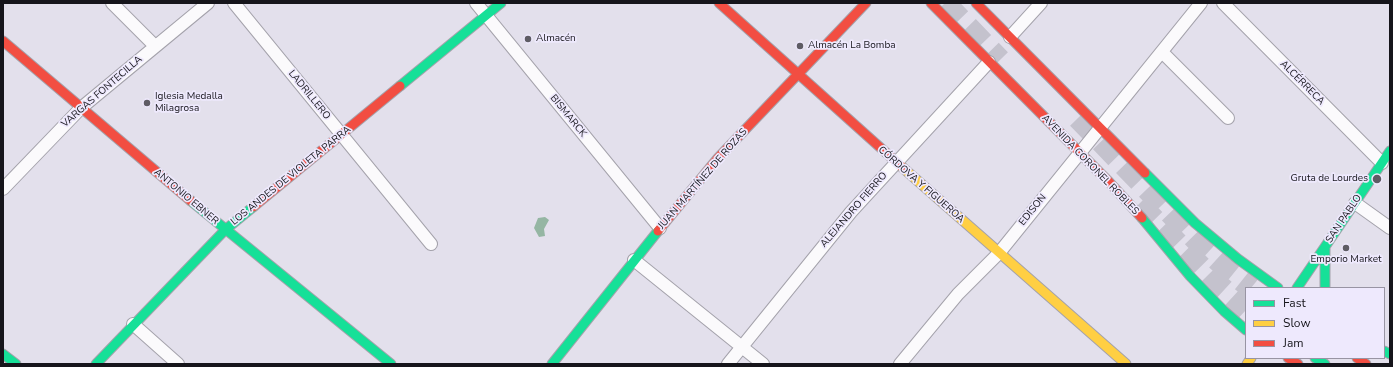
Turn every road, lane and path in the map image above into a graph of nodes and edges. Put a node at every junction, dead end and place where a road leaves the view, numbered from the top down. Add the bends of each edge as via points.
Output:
1 (112, 3) edge
2 (208, 3) edge
3 (234, 3) edge
4 (476, 3) edge
5 (501, 3) edge
6 (719, 3) edge
7 (866, 3) edge
8 (931, 3) edge
9 (976, 3) edge
10 (1041, 3) edge
11 (1201, 3) edge
12 (1223, 3) edge
13 (486, 15) junction
14 (1010, 37) junction
15 (3, 41) edge
16 (155, 46) junction
17 (1162, 52) junction
18 (989, 62) junction
19 (798, 75) junction
20 (81, 108) junction
21 (1228, 118) dead end
22 (1100, 128) junction
23 (341, 134) junction
24 (1390, 150) edge
25 (1080, 153) junction
26 (896, 162) junction
27 (1382, 163) junction
28 (3, 189) edge
29 (1355, 203) junction
30 (660, 228) junction
31 (1390, 228) edge
32 (225, 230) junction
33 (431, 244) dead end
34 (1325, 248) junction
35 (999, 252) junction
36 (634, 260) junction
37 (1277, 287) edge
38 (1298, 287) edge
39 (1325, 287) edge
40 (133, 324) junction
41 (1245, 329) edge
42 (742, 347) junction
43 (3, 354) edge
44 (16, 364) edge
45 (96, 364) edge
46 (178, 364) edge
47 (391, 364) edge
48 (552, 364) edge
49 (728, 364) edge
50 (763, 364) edge
51 (900, 364) edge
52 (1126, 364) edge

1 - 16 street
2 - 16 street, VARGAS FONTECILLA
3 - 23 street, LADRILLERO
4 - 13 street, BISMARCK
5 - 13 main road, LOS ANDES DE VIOLETA PARRA
6 - 19 main road, CÓRDOVA Y FIGUEROA
7 - 19 main road, JUAN MARTÍNEZ DE ROZAS
8 - 18 main road, AVENIDA CORONEL ROBLES
9 - 14 main road
10 - 14 street
11 - 17 street, EDISON
12 - 27 street, ALCÉRRECA
13 - 23 main road, LOS ANDES DE VIOLETA PARRA
13 - 30 street, BISMARCK
14 - 22 main road
15 - 20 main road, ANTONIO EBNER
16 - 20 street, VARGAS FONTECILLA
17 - 21 street
17 - 22 street, EDISON
18 - 25 main road, AVENIDA CORONEL ROBLES
18 - 26 street, ALEJANDRO FIERRO
19 - 26 main road, CÓRDOVA Y FIGUEROA
19 - 30 main road, JUAN MARTÍNEZ DE ROZAS via 718,158
20 - 28 street, VARGAS FONTECILLA
20 - 32 main road, ANTONIO EBNER
22 - 25 street, EDISON
22 - 37 main road via 1195,223
23 - 32 main road, LOS ANDES DE VIOLETA PARRA
23 - 33 street, LADRILLERO
24 - 27 main road, SAN PABLO
25 - 35 street, EDISON
25 - 41 main road, AVENIDA CORONEL ROBLES via 1127,201 1198,285
26 - 35 main road, CÓRDOVA Y FIGUEROA
26 - 42 street, ALEJANDRO FIERRO via 826,242
27 - 29 main road, SAN PABLO
29 - 31 street
29 - 34 main road, SAN PABLO
30 - 36 main road, JUAN MARTÍNEZ DE ROZAS
32 - 40 main road, LOS ANDES DE VIOLETA PARRA
32 - 47 main road, ANTONIO EBNER
34 - 38 main road, SAN PABLO
34 - 39 main road
35 - 51 street, EDISON via 958,294
35 - 52 main road, CÓRDOVA Y FIGUEROA
36 - 42 street
36 - 48 main road, JUAN MARTÍNEZ DE ROZAS
40 - 45 main road, LOS ANDES DE VIOLETA PARRA
40 - 46 street
42 - 49 street, ALEJANDRO FIERRO
42 - 50 street
43 - 44 main road

